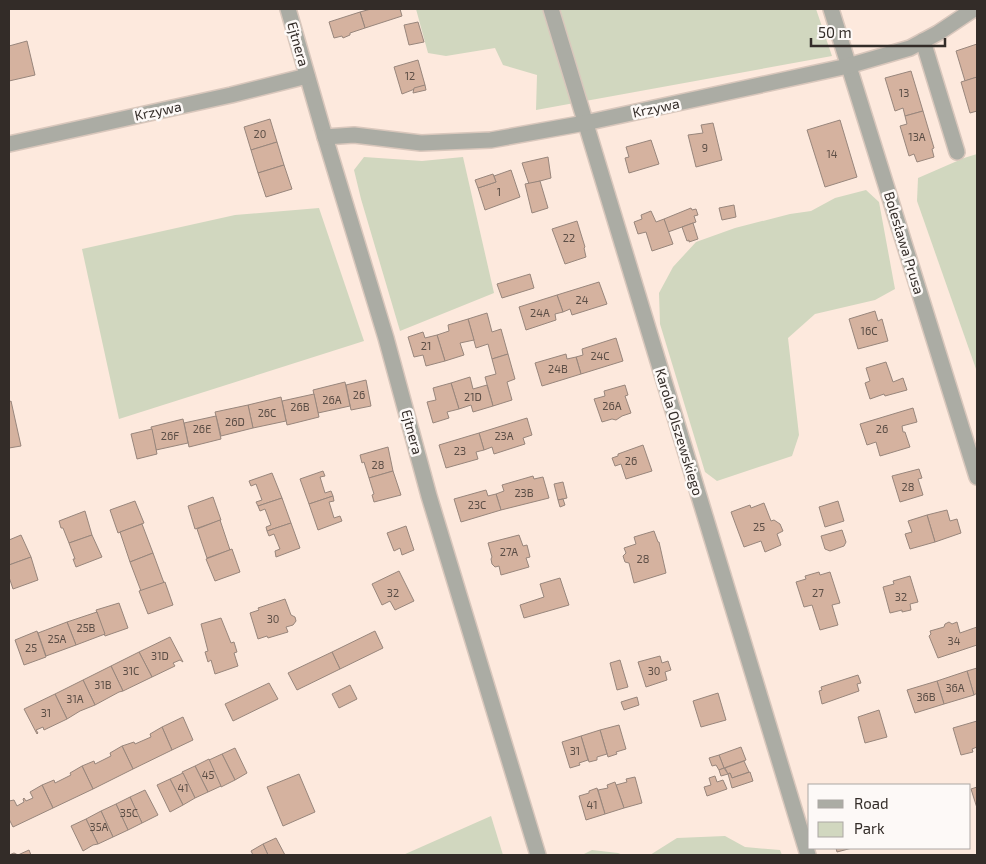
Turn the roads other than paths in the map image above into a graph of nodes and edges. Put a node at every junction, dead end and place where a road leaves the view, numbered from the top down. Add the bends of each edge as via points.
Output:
1 (288, 9) edge
2 (551, 9) edge
3 (831, 9) edge
4 (974, 9) edge
5 (923, 41) junction
6 (848, 66) junction
7 (307, 76) junction
8 (585, 123) junction
9 (325, 137) junction
10 (9, 144) edge
11 (957, 152) dead end
12 (977, 477) edge
13 (538, 855) edge
14 (808, 855) edge

1 - 7 street, Ejtnera
2 - 8 street, Karola Olszewskiego
3 - 6 street, Bolesława Prusa
4 - 5 street, Krzywa
5 - 6 street, Krzywa via 910,48
5 - 11 street
6 - 8 street, Krzywa
6 - 12 street, Bolesława Prusa
7 - 9 street, Ejtnera
7 - 10 street, Krzywa
8 - 9 street, Krzywa via 491,140 421,143 354,135
8 - 14 street, Karola Olszewskiego
9 - 13 street, Ejtnera

